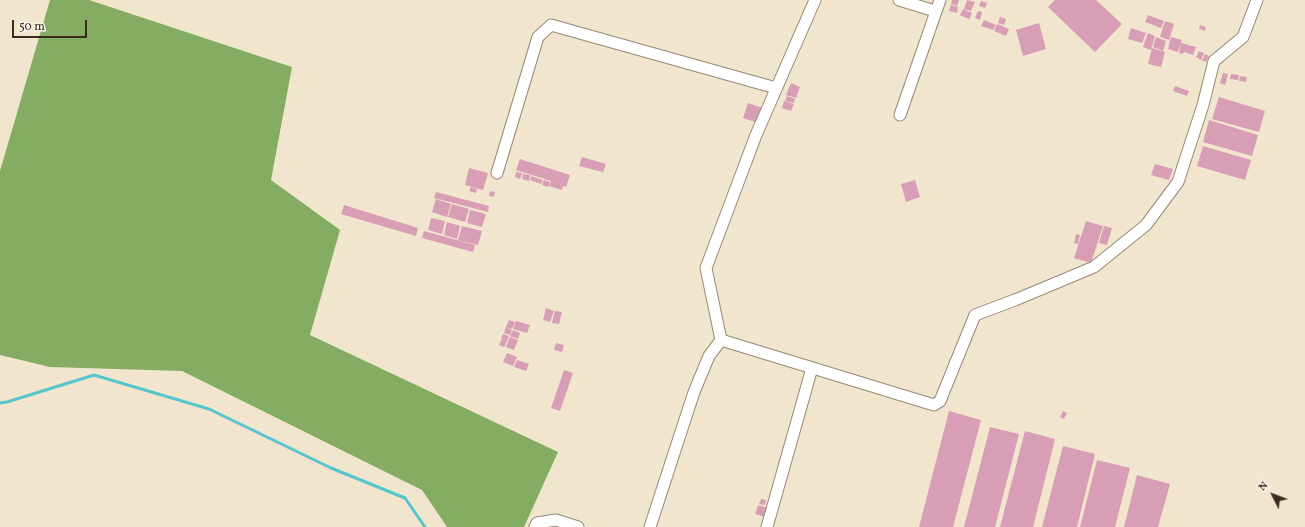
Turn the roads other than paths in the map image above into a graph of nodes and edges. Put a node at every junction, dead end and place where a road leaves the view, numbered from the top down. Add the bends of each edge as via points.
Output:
1 (815, 0) edge
2 (899, 0) edge
3 (940, 0) edge
4 (1257, 0) edge
5 (935, 12) junction
6 (776, 88) junction
7 (900, 116) dead end
8 (497, 173) dead end
9 (721, 340) junction
10 (812, 368) junction
11 (534, 527) edge
12 (578, 527) edge
13 (650, 527) edge
14 (767, 527) edge

1 - 6 street
2 - 5 street
3 - 5 street
4 - 10 street via 1243,38 1214,61 1203,105 1178,182 1146,225 1094,267 975,315 940,401 934,405
5 - 7 street
6 - 8 street via 551,25 538,37
6 - 9 street via 706,268
9 - 10 street
9 - 13 street via 709,356 694,392
10 - 14 street
11 - 12 street via 537,523 556,520

